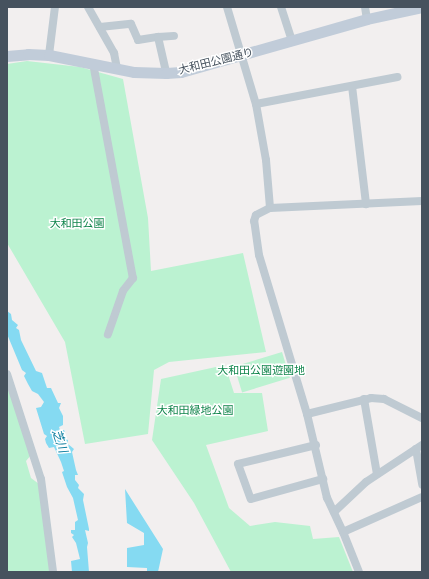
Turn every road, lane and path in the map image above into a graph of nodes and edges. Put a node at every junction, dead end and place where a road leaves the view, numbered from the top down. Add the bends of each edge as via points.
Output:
1 (55, 7) edge
2 (88, 7) edge
3 (227, 7) edge
4 (281, 7) edge
5 (365, 7) edge
6 (422, 7) edge
7 (396, 9) edge
8 (367, 19) junction
9 (100, 27) junction
10 (174, 36) dead end
11 (158, 37) junction
12 (292, 41) junction
13 (49, 55) junction
14 (7, 56) edge
15 (242, 56) junction
16 (93, 63) junction
17 (117, 69) junction
18 (166, 73) junction
19 (397, 77) dead end
20 (352, 86) junction
21 (256, 104) junction
22 (422, 201) edge
23 (366, 204) junction
24 (270, 208) junction
25 (108, 334) dead end
26 (7, 374) edge
27 (364, 399) junction
28 (307, 414) junction
29 (422, 418) edge
30 (316, 445) junction
31 (419, 447) edge
32 (377, 474) junction
33 (323, 479) junction
34 (422, 484) edge
35 (422, 497) edge
36 (334, 512) junction
37 (343, 532) junction
38 (53, 572) edge
39 (359, 572) edge

1 - 13 street
2 - 9 street
3 - 15 street
4 - 12 street
5 - 8 street
6 - 7 street, 大和田公園通り
7 - 8 street, 大和田公園通り
8 - 12 street, 大和田公園通り
9 - 11 street via 131,24 138,40
9 - 17 street via 114,53
10 - 11 street
11 - 18 street
12 - 15 street, 大和田公園通り
13 - 14 street, 大和田公園通り
13 - 16 street, 大和田公園通り
15 - 18 street, 大和田公園通り via 196,69
15 - 21 street
16 - 17 street, 大和田公園通り
16 - 25 street via 133,278 122,291
17 - 18 street, 大和田公園通り
19 - 20 street
20 - 21 street
20 - 23 street
21 - 24 street via 266,160
22 - 23 street
23 - 24 street
24 - 28 street via 256,215 254,221 259,255
26 - 38 street via 41,479
27 - 28 street
27 - 29 street via 384,399
27 - 32 street
28 - 30 street
30 - 33 street
30 - 33 street via 238,464 250,499
31 - 32 street
31 - 34 street
32 - 36 street
33 - 36 street via 327,498
35 - 37 street
36 - 37 street
37 - 39 street

